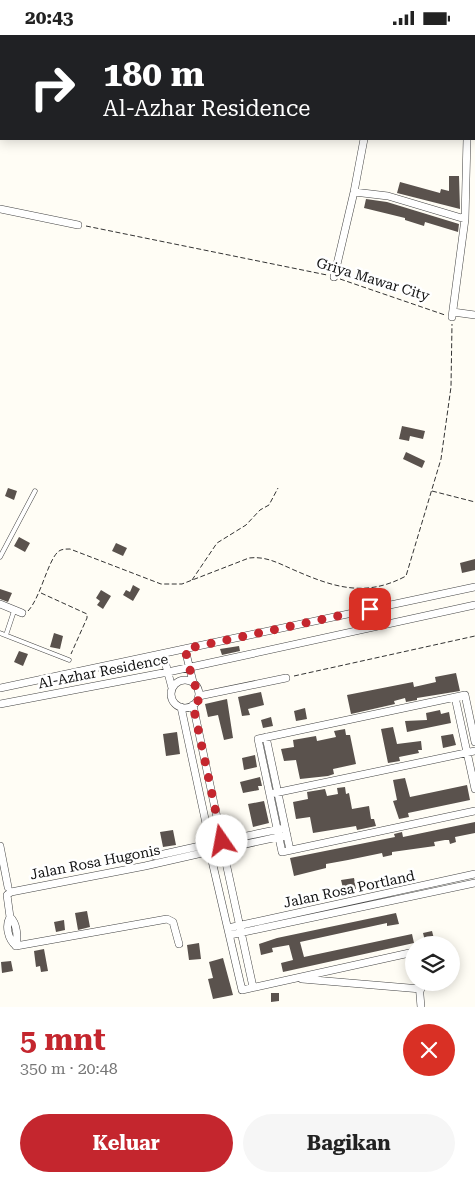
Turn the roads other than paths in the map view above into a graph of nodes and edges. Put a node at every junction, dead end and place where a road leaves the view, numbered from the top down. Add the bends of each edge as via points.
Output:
1 (364, 140) edge
2 (467, 140) edge
3 (354, 192) junction
4 (0, 209) edge
5 (465, 219) junction
6 (78, 225) road end
7 (334, 277) road end
8 (475, 315) edge
9 (34, 491) dead end
10 (0, 557) edge
11 (475, 587) edge
12 (0, 604) edge
13 (475, 605) edge
14 (14, 611) junction
15 (22, 613) road end
16 (0, 633) edge
17 (6, 635) junction
18 (185, 649) junction
19 (163, 654) junction
20 (68, 660) road end
21 (190, 666) junction
22 (168, 671) junction
23 (286, 678) road end
24 (193, 682) junction
25 (0, 687) edge
26 (172, 687) junction
27 (199, 696) junction
28 (455, 697) junction
29 (0, 704) edge
30 (193, 705) junction
31 (181, 707) junction
32 (198, 728) junction
33 (186, 731) junction
34 (475, 741) edge
35 (475, 751) edge
36 (467, 752) junction
37 (475, 789) edge
38 (274, 793) junction
39 (475, 811) edge
40 (282, 832) junction
41 (222, 845) junction
42 (0, 846) edge
43 (210, 847) junction
44 (155, 856) dead end
45 (475, 873) edge
46 (475, 883) edge
47 (8, 887) dead end
48 (240, 929) junction
49 (229, 931) junction
50 (179, 944) dead end
51 (405, 954) edge
52 (294, 979) junction
53 (405, 985) edge
54 (254, 987) junction
55 (420, 991) edge
56 (421, 1007) edge

1 - 3 street
2 - 5 street
3 - 5 street via 388,196
3 - 7 street
4 - 6 street
5 - 8 street via 453,315
9 - 10 lane
11 - 18 street, Al-Azhar Residence
12 - 14 street
13 - 21 street, Al-Azhar Residence
14 - 15 street
14 - 17 lane
16 - 17 lane
17 - 20 lane
18 - 19 street, Al-Azhar Residence
18 - 21 street
19 - 22 street
19 - 25 street, Al-Azhar Residence
21 - 22 street, Al-Azhar Residence
21 - 24 street
22 - 26 street
22 - 29 street, Al-Azhar Residence
23 - 27 street
24 - 26 street via 181,680
24 - 27 street
26 - 31 street via 172,701
27 - 30 street
28 - 34 street via 465,695
28 - 36 street
28 - 38 street via 258,739
30 - 31 street
30 - 32 street
31 - 33 street
32 - 33 street
32 - 41 street
33 - 43 street
35 - 36 street
36 - 37 street
36 - 38 street
38 - 40 street
39 - 40 street via 282,852
40 - 41 street
41 - 43 street via 220,852
41 - 43 street via 216,838
41 - 48 street
42 - 47 street
43 - 44 street, Jalan Rosa Hugonis
43 - 49 street
43 - 50 street, Jalan Rosa Hugonis via 145,866 7,895 9,936 16,946 167,919 173,922
45 - 48 street, Jalan Rosa Portland
46 - 48 street, Jalan Rosa Portland
48 - 49 street, Jalan Rosa Portland
48 - 54 street
49 - 54 street via 242,990
51 - 52 street
52 - 53 street
52 - 54 street
55 - 56 street

